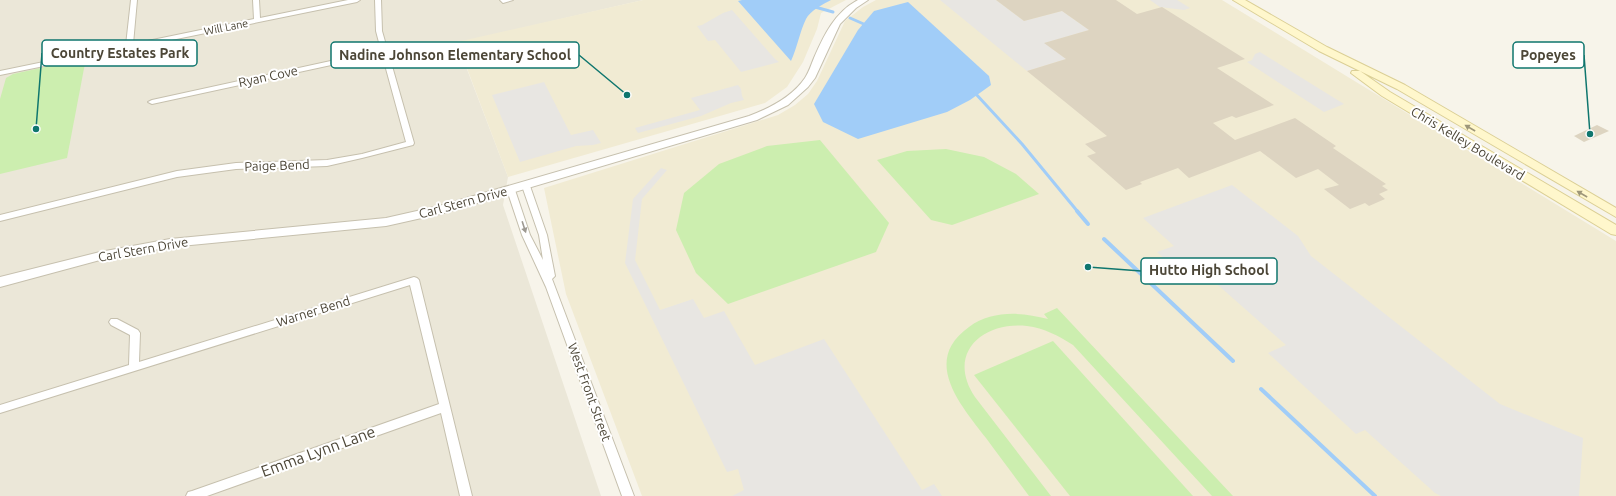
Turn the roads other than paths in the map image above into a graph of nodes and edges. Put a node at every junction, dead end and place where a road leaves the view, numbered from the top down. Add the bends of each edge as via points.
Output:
1 (134, 0) edge
2 (256, 0) edge
3 (357, 0) edge
4 (378, 0) edge
5 (864, 0) edge
6 (1238, 0) edge
7 (258, 20) junction
8 (129, 46) junction
9 (1322, 49) junction
10 (384, 51) junction
11 (0, 73) edge
12 (152, 102) dead end
13 (526, 186) junction
14 (511, 190) junction
15 (1616, 213) edge
16 (0, 218) edge
17 (1616, 231) edge
18 (0, 282) edge
19 (552, 288) junction
20 (114, 322) dead end
21 (134, 367) junction
22 (444, 407) junction
23 (0, 409) edge
24 (192, 496) edge
25 (466, 496) edge
26 (628, 496) edge

1 - 8 street
2 - 7 street
3 - 7 street, Will Lane
4 - 10 street, Paige Bend via 379,32
5 - 13 street, Carl Stern Drive via 839,17 810,78 798,93 780,107 753,118
6 - 9 main road, Chris Kelley Boulevard
7 - 8 street, Will Lane
8 - 11 street, Will Lane
15 -> 9 main road, Chris Kelley Boulevard via 1401,87
9 - 17 main road, Chris Kelley Boulevard via 1386,94
10 - 12 street, Ryan Cove
10 - 16 street, Paige Bend via 410,143 327,163 236,166 177,174
13 - 14 street, Carl Stern Drive
13 - 19 street, West Front Street via 543,235
14 - 18 street, Carl Stern Drive via 386,222 170,243 100,256
14 -> 19 street, West Front Street via 526,235
19 - 26 street, West Front Street
20 - 21 street via 135,333
21 - 22 street, Warner Bend via 414,280
21 - 23 street, Warner Bend
22 - 24 street, Emma Lynn Lane
22 - 25 street, Warner Bend

